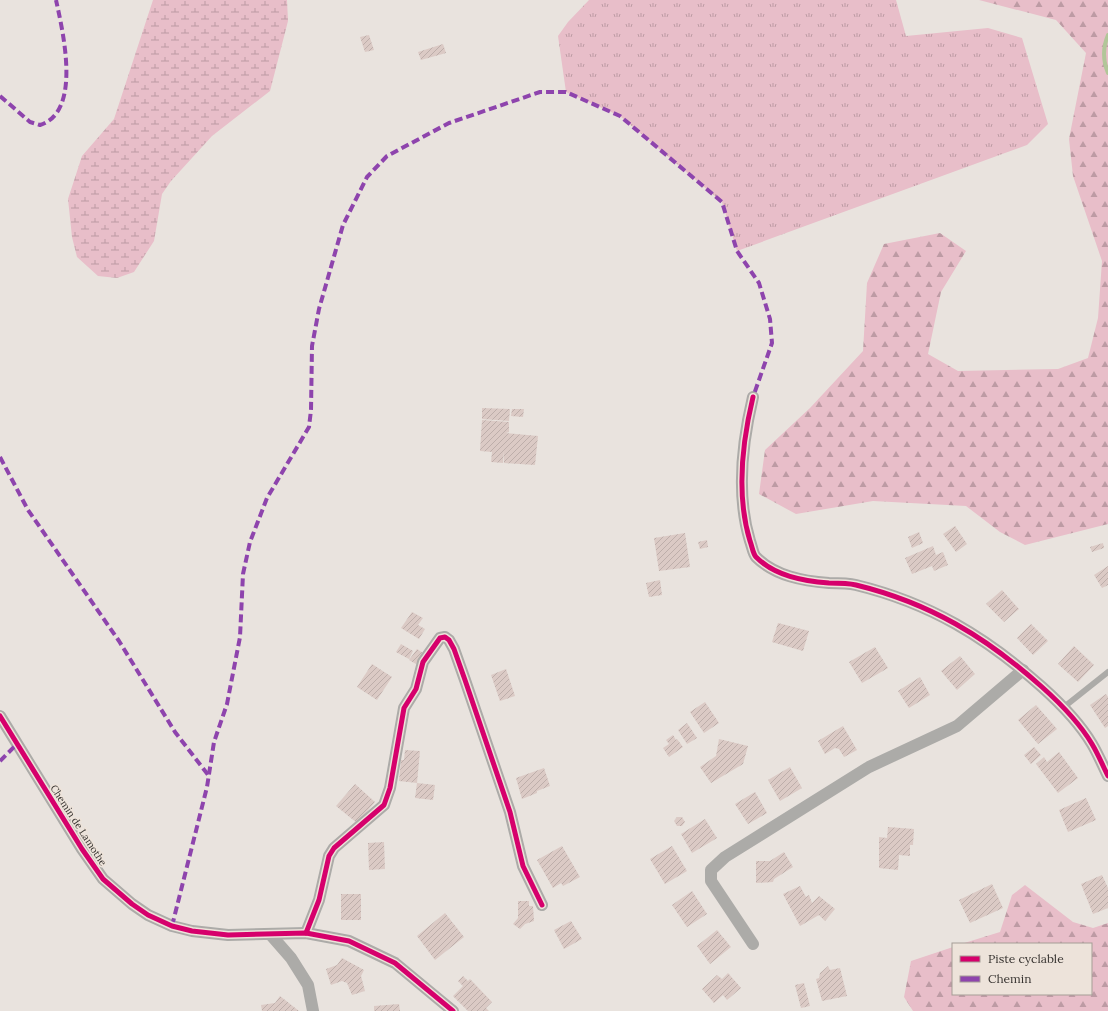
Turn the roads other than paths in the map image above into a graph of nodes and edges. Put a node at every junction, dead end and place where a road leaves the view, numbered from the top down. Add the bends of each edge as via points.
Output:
1 (753, 397) dead end
2 (1023, 670) junction
3 (1108, 672) edge
4 (1064, 707) junction
5 (0, 716) edge
6 (1108, 776) edge
7 (542, 905) dead end
8 (306, 933) junction
9 (270, 934) junction
10 (753, 944) dead end
11 (313, 1011) edge
12 (453, 1011) edge

1 - 2 street via 747,422 741,473 746,528 755,556 777,572 812,581 854,585 917,604 986,641
2 - 4 street
2 - 10 street via 957,726 869,767 725,856 711,870 711,881
3 - 4 lane
4 - 6 street via 1092,744
5 - 9 street, Chemin de Lamothe via 103,879 132,904 172,926 192,931 228,935
7 - 8 street via 523,866 503,790 454,649 444,637 440,638 423,662 416,689 404,708 390,788 384,805 334,848 329,856 319,900
8 - 9 street, Chemin de Lamothe
8 - 12 street, Chemin de Lamothe via 349,941 395,963
9 - 11 street via 291,958 308,984

